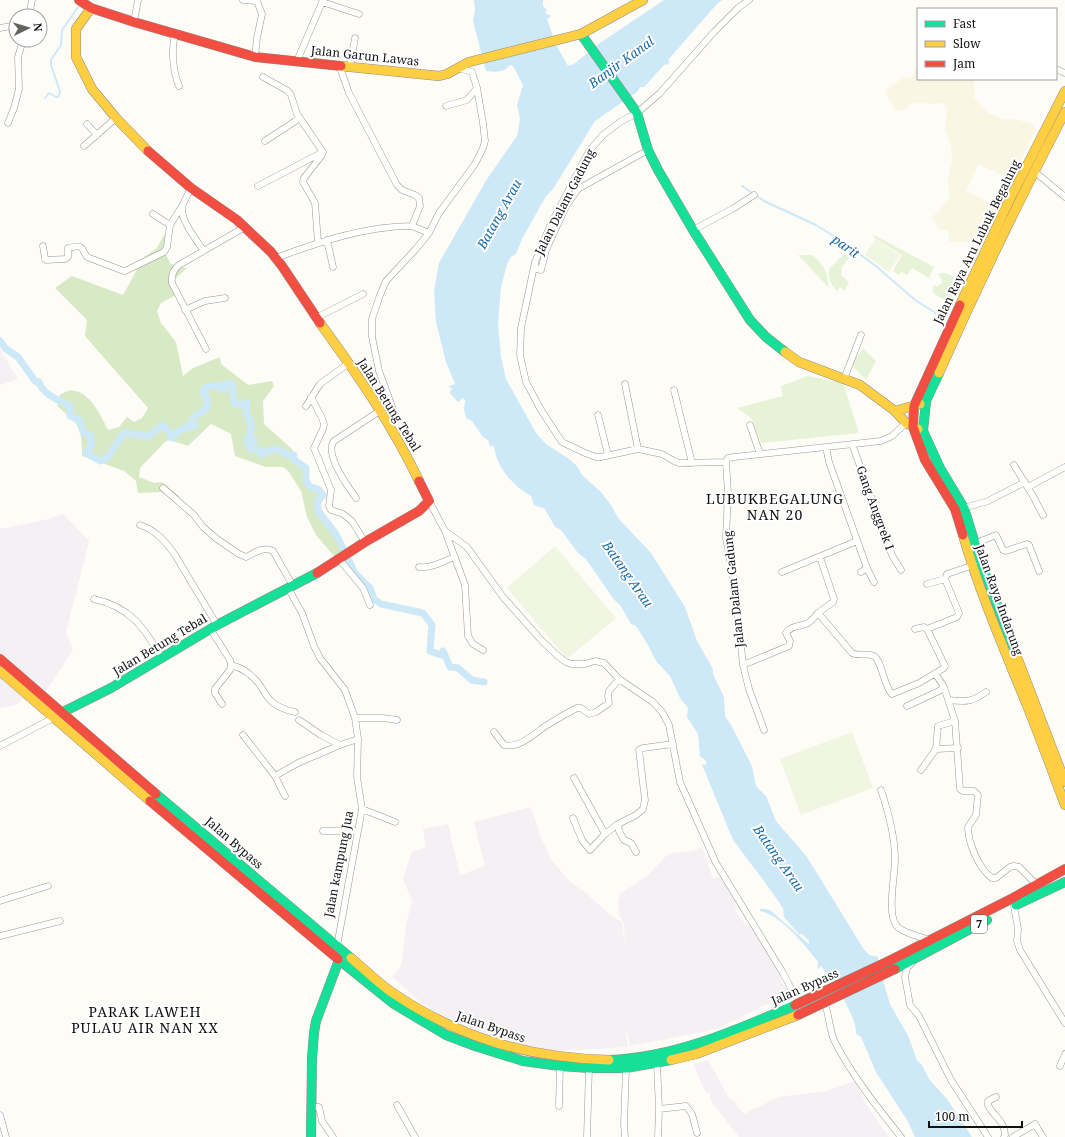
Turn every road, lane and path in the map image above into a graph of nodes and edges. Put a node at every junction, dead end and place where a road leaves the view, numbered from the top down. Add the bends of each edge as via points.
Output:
1 (79, 0) edge
2 (138, 0) edge
3 (243, 0) edge
4 (643, 0) edge
5 (749, 0) edge
6 (323, 1) edge
7 (91, 8) junction
8 (359, 14) dead end
9 (134, 22) junction
10 (175, 34) junction
11 (581, 34) junction
12 (355, 38) dead end
13 (21, 48) edge
14 (255, 57) junction
15 (297, 61) junction
16 (338, 65) junction
17 (350, 66) junction
18 (458, 68) junction
19 (264, 77) dead end
20 (179, 86) dead end
21 (477, 88) junction
22 (1065, 91) edge
23 (446, 106) dead end
24 (1065, 112) edge
25 (637, 113) junction
26 (116, 118) junction
27 (300, 118) junction
28 (8, 122) dead end
29 (87, 124) dead end
30 (1048, 124) junction
31 (1057, 128) junction
32 (97, 135) junction
33 (265, 141) dead end
34 (84, 146) dead end
35 (648, 150) junction
36 (323, 152) junction
37 (1034, 171) junction
38 (258, 186) dead end
39 (191, 188) junction
40 (754, 195) dead end
41 (1065, 197) edge
42 (182, 206) junction
43 (153, 214) dead end
44 (170, 225) junction
45 (412, 226) junction
46 (245, 227) junction
47 (693, 230) junction
48 (429, 232) junction
49 (327, 240) junction
50 (318, 242) junction
51 (44, 246) dead end
52 (203, 250) junction
53 (276, 258) junction
54 (534, 262) junction
55 (333, 267) dead end
56 (363, 294) dead end
57 (225, 298) dead end
58 (964, 305) junction
59 (185, 310) junction
60 (316, 318) junction
61 (861, 335) dead end
62 (206, 349) dead end
63 (349, 363) junction
64 (844, 379) junction
65 (625, 384) dead end
66 (674, 390) dead end
67 (310, 397) junction
68 (926, 401) junction
69 (306, 406) dead end
70 (914, 406) junction
71 (381, 410) junction
72 (895, 411) junction
73 (598, 415) dead end
74 (923, 416) joint
75 (389, 424) junction
76 (750, 424) dead end
77 (909, 425) junction
78 (923, 430) junction
79 (852, 444) junction
80 (826, 447) junction
81 (638, 449) junction
82 (608, 454) junction
83 (760, 454) junction
84 (726, 462) junction
85 (692, 463) junction
86 (1014, 465) dead end
87 (1065, 468) edge
88 (1027, 484) junction
89 (163, 488) dead end
90 (356, 498) dead end
91 (429, 501) junction
92 (964, 508) junction
93 (1043, 516) dead end
94 (140, 525) dead end
95 (445, 532) junction
96 (857, 541) junction
97 (365, 542) junction
98 (974, 544) junction
99 (343, 557) junction
100 (455, 557) junction
101 (820, 557) junction
102 (976, 565) junction
103 (419, 567) dead end
104 (867, 568) junction
105 (901, 570) dead end
106 (1039, 571) dead end
107 (782, 572) dead end
108 (861, 572) dead end
109 (945, 579) junction
110 (874, 582) dead end
111 (927, 584) dead end
112 (290, 587) junction
113 (94, 599) dead end
114 (370, 605) dead end
115 (818, 614) junction
116 (214, 628) junction
117 (915, 629) dead end
118 (927, 629) junction
119 (1006, 630) junction
120 (997, 634) junction
121 (483, 650) dead end
122 (162, 658) junction
123 (0, 659) edge
124 (231, 665) junction
125 (742, 665) junction
126 (0, 671) edge
127 (935, 673) junction
128 (620, 679) junction
129 (944, 687) junction
130 (986, 692) dead end
131 (949, 700) junction
132 (222, 704) dead end
133 (907, 706) dead end
134 (63, 712) junction
135 (295, 712) dead end
136 (55, 717) junction
137 (355, 718) junction
138 (299, 720) dead end
139 (397, 720) dead end
140 (956, 721) junction
141 (764, 730) dead end
142 (494, 732) dead end
143 (243, 735) dead end
144 (358, 739) junction
145 (673, 744) junction
146 (340, 745) junction
147 (0, 746) edge
148 (958, 748) junction
149 (936, 749) junction
150 (921, 770) dead end
151 (275, 776) junction
152 (574, 778) dead end
153 (1065, 782) edge
154 (881, 790) dead end
155 (285, 796) dead end
156 (1065, 805) edge
157 (362, 809) junction
158 (573, 818) dead end
159 (395, 822) dead end
160 (618, 824) junction
161 (198, 829) junction
162 (323, 831) dead end
163 (358, 831) junction
164 (605, 834) junction
165 (192, 837) junction
166 (636, 852) dead end
167 (1065, 869) edge
168 (1065, 882) edge
169 (1038, 884) junction
170 (48, 886) dead end
171 (0, 901) edge
172 (1014, 906) junction
173 (60, 921) dead end
174 (0, 936) edge
175 (929, 940) junction
176 (336, 947) junction
177 (339, 960) junction
178 (914, 960) junction
179 (893, 965) junction
180 (795, 1000) junction
181 (1065, 1023) edge
182 (495, 1048) junction
183 (1065, 1054) edge
184 (639, 1062) junction
185 (657, 1063) junction
186 (560, 1066) junction
187 (1060, 1066) dead end
188 (589, 1068) junction
189 (626, 1068) junction
190 (996, 1097) dead end
191 (397, 1105) dead end
192 (559, 1106) dead end
193 (312, 1107) junction
194 (659, 1109) junction
195 (0, 1115) edge
196 (697, 1133) dead end
197 (6, 1137) edge
198 (311, 1137) edge
199 (333, 1137) edge
200 (415, 1137) edge
201 (587, 1137) edge
202 (625, 1137) edge
203 (658, 1137) edge
204 (901, 1137) edge
205 (988, 1137) edge
206 (1004, 1137) edge
207 (1013, 1137) edge
208 (1043, 1137) edge

1 - 7 main road, Jalan Garun Lawas
2 - 9 street
3 - 14 street via 257,1 262,12
4 - 11 main road, Jalan Garun Lawas
5 - 25 street, Jalan Dalam Gadung via 714,32 660,93
6 - 8 street
6 - 15 street
7 - 9 main road, Jalan Garun Lawas
7 - 26 main road, Jalan Betung Tebal via 76,29 76,58 92,89
9 - 10 main road, Jalan Garun Lawas
10 - 14 main road, Jalan Garun Lawas
10 - 20 street via 173,49
11 - 18 main road, Jalan Garun Lawas via 469,62
11 - 25 main road
12 - 17 street
13 - 28 street via 18,57 19,89
14 - 15 main road, Jalan Garun Lawas
15 - 16 main road, Jalan Garun Lawas
16 - 17 main road, Jalan Garun Lawas
16 - 45 street via 349,93 395,182 401,189 419,198 420,206
17 - 18 main road, Jalan Garun Lawas via 439,76
18 - 21 street via 472,72
19 - 27 street via 288,91
21 - 23 street via 467,100
21 - 48 street via 484,127 483,148
22 - 30 main road, Jalan Raya Aru Lubuk Begalung
24 - 31 main road, Jalan Raya Aru Lubuk Begalung
25 - 35 main road
25 - 54 street, Jalan Dalam Gadung via 607,132 589,151
26 - 32 street
26 - 39 main road, Jalan Betung Tebal via 144,148
27 - 33 street
27 - 36 street
29 - 32 street
30 - 31 main road
30 - 58 main road, Jalan Raya Aru Lubuk Begalung
31 - 37 main road, Jalan Raya Aru Lubuk Begalung
32 - 34 street
35 - 47 main road
35 - 54 street via 578,189 566,206 546,250 541,270 536,269
36 - 38 street
36 - 50 street via 303,182 315,203
37 - 41 street
37 - 58 main road, Jalan Raya Aru Lubuk Begalung
39 - 42 street
39 - 46 main road, Jalan Betung Tebal
40 - 47 street
42 - 44 street
42 - 52 street via 183,219
43 - 44 street
44 - 51 street via 164,252 125,270 87,257 80,247 68,248 66,259 46,260
45 - 48 street
45 - 49 street via 377,228
46 - 52 street
46 - 53 main road, Jalan Betung Tebal
47 - 64 main road via 750,320 766,337 799,362
48 - 75 street via 386,281 372,319 372,337 379,371 394,412
49 - 50 street
49 - 55 street
50 - 53 street
52 - 59 street via 179,265 172,274 172,283
53 - 60 main road, Jalan Betung Tebal
54 - 82 street, Jalan Dalam Gadung via 521,328 520,356 526,382 562,442 596,456
56 - 60 street
57 - 59 street via 206,301
58 - 68 main road, Jalan Raya Aru Lubuk Begalung
58 - 70 main road, Jalan Raya Aru Lubuk Begalung
59 - 62 street
60 - 63 main road, Jalan Betung Tebal
61 - 64 street
63 - 67 street via 322,382
63 - 71 main road, Jalan Betung Tebal
64 - 72 main road via 860,385
65 - 81 street
66 - 85 street
67 - 69 street
67 - 97 street via 323,421 323,429 314,448 331,490 329,506 331,510 343,514 352,521
68 - 70 main road
68 - 74 main road, Jalan Raya Aru Lubuk Begalung
70 - 72 main road
70 - 77 main road, Jalan Raya Indarung
71 - 75 main road, Jalan Betung Tebal
71 - 90 street via 332,444 332,455 344,482
72 - 77 main road
73 - 82 street
74 - 78 main road, Jalan Raya Indarung
75 - 91 main road, Jalan Betung Tebal
76 - 83 street
77 - 78 main road
77 - 79 street, Jalan Dalam Gadung via 881,441
77 - 102 main road, Jalan Raya Indarung via 925,460 956,510
78 - 92 main road, Jalan Raya Indarung via 940,468
79 - 80 street, Jalan Dalam Gadung
79 - 105 street, Gang Anggrek I via 892,556
80 - 83 street, Jalan Dalam Gadung
80 - 96 street
81 - 82 street, Jalan Dalam Gadung
81 - 85 street, Jalan Dalam Gadung via 662,454 674,462
83 - 84 street, Jalan Dalam Gadung via 728,458
84 - 85 street, Jalan Dalam Gadung
84 - 125 street, Jalan Dalam Gadung via 726,538 735,588
86 - 88 street
87 - 88 street
88 - 92 street
88 - 93 street
89 - 112 street, Jalan kampung Jua via 194,515 203,527 239,554 246,556 266,549 273,551
91 - 95 street
91 - 97 main road, Jalan Betung Tebal via 419,511
92 - 98 main road, Jalan Raya Indarung
94 - 116 street via 160,537 176,555
95 - 100 street
95 - 128 street via 467,547 503,597 558,657 571,664 595,661 604,663
96 - 101 street
96 - 104 street
97 - 99 main road, Jalan Betung Tebal
98 - 102 main road, Jalan Raya Indarung
98 - 106 street via 996,535 1003,550 1006,551 1027,544
99 - 112 main road, Jalan Betung Tebal
99 - 114 street via 363,588
100 - 103 street via 436,565
100 - 121 street via 465,585 468,636 473,644
101 - 107 street
101 - 115 street via 834,599
102 - 109 street via 947,574
102 - 119 main road, Jalan Raya Indarung
102 - 120 main road, Jalan Raya Indarung
104 - 108 street
104 - 110 street
109 - 111 street
109 - 118 street via 958,616
112 - 116 main road, Jalan Betung Tebal
112 - 137 street, Jalan kampung Jua via 314,646 320,658 346,690
113 - 122 street via 118,607 137,621
115 - 125 street via 808,623 787,631 789,646
115 - 127 street via 852,653 867,654 877,659 891,694 919,683
116 - 122 main road, Jalan Betung Tebal
116 - 124 street
117 - 118 street
118 - 127 street via 945,663 944,668
119 - 120 main road
119 - 153 main road, Jalan Raya Indarung
120 - 156 main road, Jalan Raya Indarung
122 - 134 main road, Jalan Betung Tebal via 112,688
123 - 134 main road, Jalan Bypass
124 - 132 street via 215,689
124 - 135 street via 251,675 275,704
125 - 141 street, Jalan Dalam Gadung
126 - 136 main road, Jalan Bypass
127 - 129 street
128 - 142 street via 609,692 609,703 596,712 589,714 577,708 514,745 504,744
128 - 145 street via 653,702 662,712 669,725
129 - 131 street
129 - 133 street
130 - 131 street via 975,699 959,702
131 - 140 street
134 - 161 main road, Jalan Bypass
136 - 147 street
136 - 165 main road, Jalan Bypass
137 - 139 street
137 - 144 street, Jalan kampung Jua
138 - 146 street
140 - 148 street
140 - 149 street via 938,726
143 - 151 street
144 - 146 street
144 - 157 street, Jalan kampung Jua via 356,777
145 - 160 street via 639,750 644,809
145 - 180 street via 680,782 716,863 783,974
146 - 151 street
148 - 149 street
148 - 169 street via 960,789 978,795 976,815 968,830 970,843 979,862 992,878 1014,866 1019,867
149 - 150 street
151 - 155 street
152 - 164 street
154 - 175 street via 895,858 892,904 894,921 898,928
157 - 159 street
157 - 163 street, Jalan kampung Jua
158 - 164 street via 582,840 590,850
160 - 164 street
160 - 166 street via 624,840 631,843
161 - 165 main road
161 - 176 main road, Jalan Bypass
162 - 163 street
163 - 176 street, Jalan kampung Jua
165 - 177 main road, Jalan Bypass
167 - 169 main road, Jalan Bypass
168 - 172 main road, Jalan Bypass / 7
169 - 175 main road, Jalan Bypass
170 - 171 street
172 - 178 main road, Jalan Bypass / 7
172 - 181 street via 1020,950
173 - 174 street
175 - 179 main road, Jalan Bypass
176 - 182 main road, Jalan Bypass via 389,990 429,1016
177 - 182 main road, Jalan Bypass via 394,1004 426,1024 446,1035
177 - 193 main road via 316,1021 312,1058
178 - 179 main road, Jalan Bypass / 7
178 - 205 street via 907,968 905,977 910,1005 919,1016 952,1080
179 - 180 main road, Jalan Bypass, bridge
179 - 185 main road, Jalan Bypass, bridge via 798,1015 696,1054
180 - 184 main road, Jalan Bypass via 762,1019
180 - 204 street via 812,988 818,990 827,1008 834,1039 875,1104
182 - 184 main road, Jalan Bypass via 564,1058
182 - 186 main road, Jalan Bypass via 523,1061
183 - 187 street
184 - 185 main road, Jalan Bypass
184 - 189 main road, Jalan Bypass
185 - 194 street
186 - 188 main road, Jalan Bypass
186 - 192 street
188 - 189 main road, Jalan Bypass
188 - 201 street
189 - 202 street
190 - 206 street via 988,1101 988,1105 1005,1129
191 - 200 street
193 - 198 main road
193 - 199 street via 319,1107 322,1121
194 - 196 street via 686,1106 692,1114
194 - 203 street
195 - 197 street
207 - 208 street via 1035,1124

